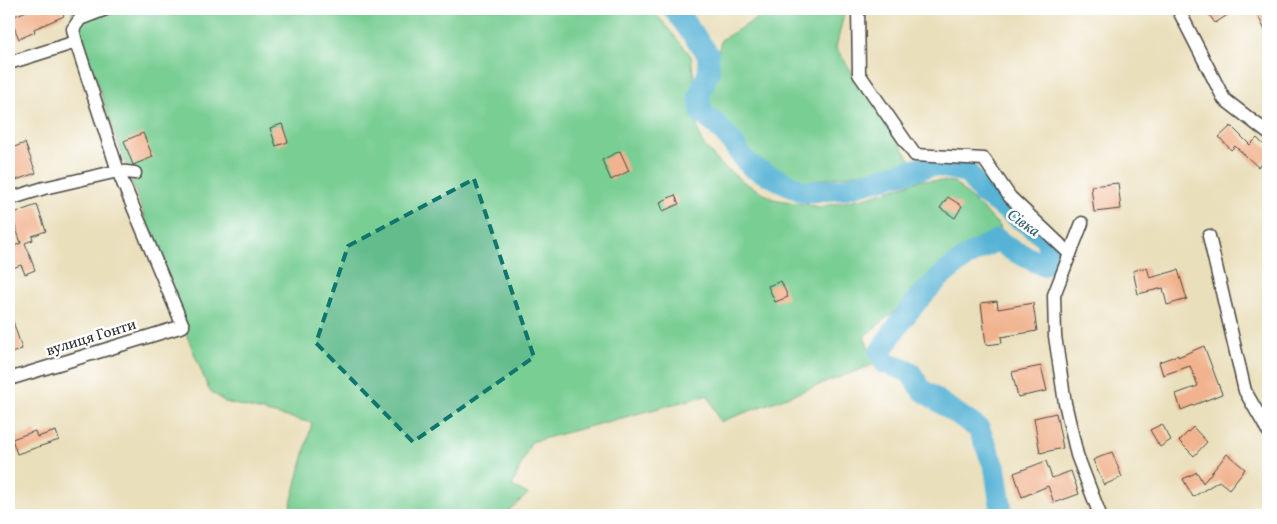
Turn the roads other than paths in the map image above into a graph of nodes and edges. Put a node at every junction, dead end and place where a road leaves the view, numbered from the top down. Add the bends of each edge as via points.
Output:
1 (106, 9) edge
2 (858, 9) edge
3 (1178, 9) edge
4 (76, 42) junction
5 (9, 63) edge
6 (1268, 133) edge
7 (118, 171) junction
8 (135, 173) dead end
9 (9, 199) edge
10 (1082, 223) dead end
11 (1209, 236) dead end
12 (1070, 254) junction
13 (9, 379) edge
14 (1268, 431) edge
15 (1100, 515) edge

1 - 4 street via 80,20 73,29
2 - 12 street via 859,74 915,155 984,159 1010,197
3 - 6 street via 1224,99
4 - 5 street
4 - 7 street
7 - 8 street
7 - 9 street
7 - 13 street, вулиця Гонти via 183,326
10 - 12 street
11 - 14 street via 1245,391
12 - 15 street via 1054,295 1055,336 1077,455

